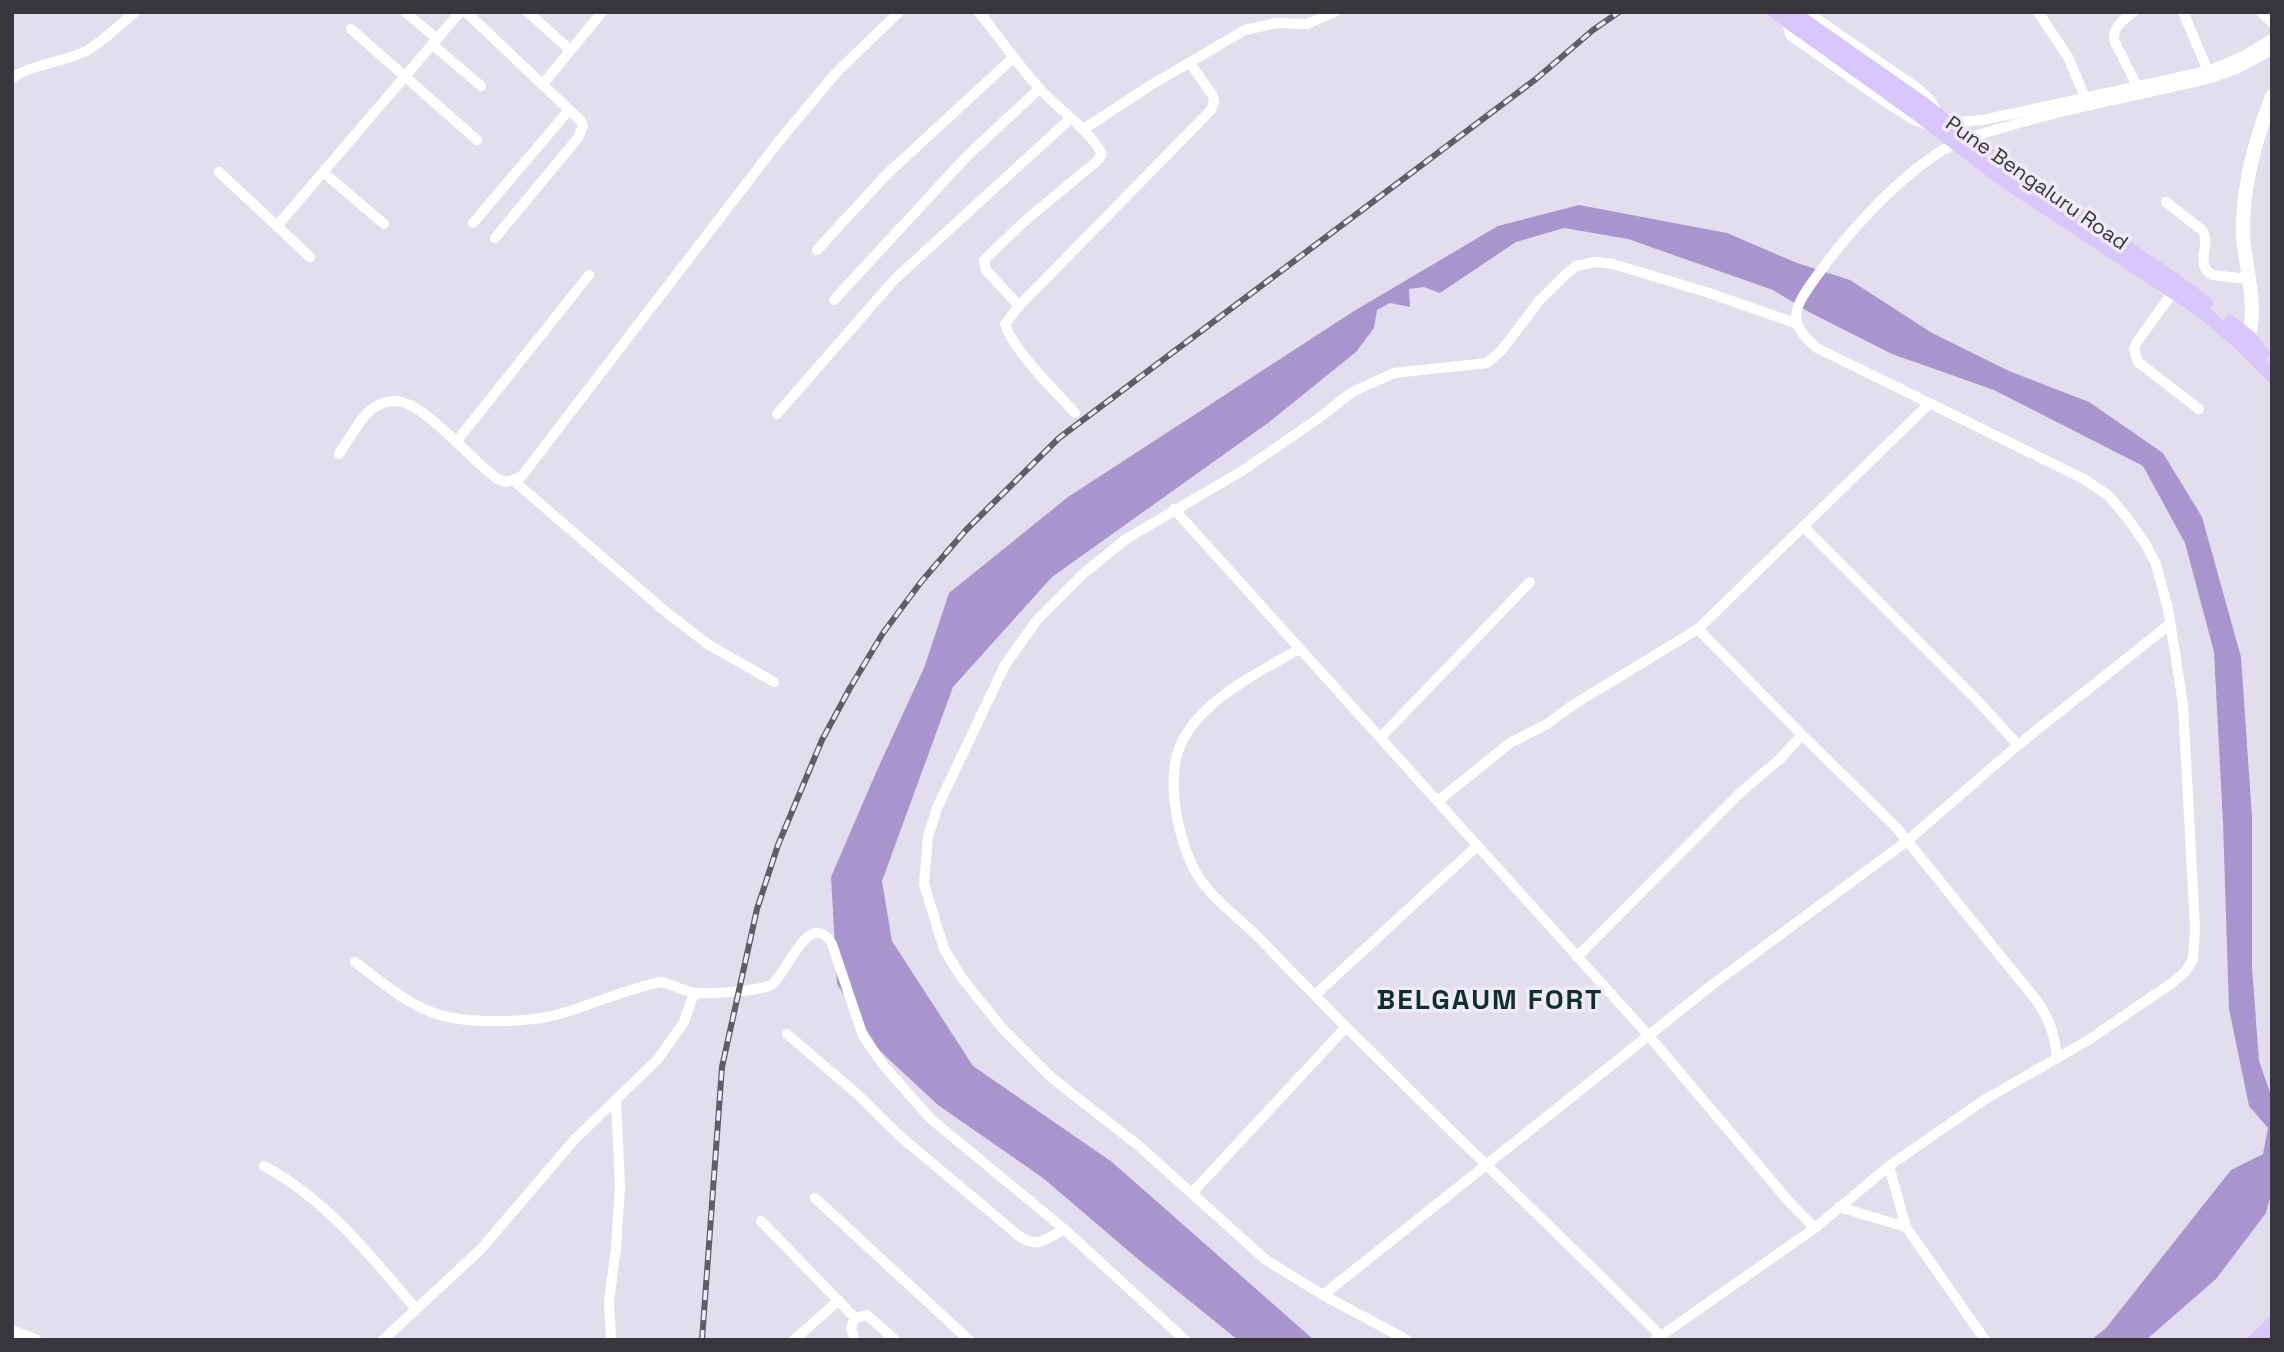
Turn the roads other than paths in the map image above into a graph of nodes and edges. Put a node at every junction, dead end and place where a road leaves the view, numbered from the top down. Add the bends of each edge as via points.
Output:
1 (135, 12) edge
2 (405, 12) edge
3 (460, 12) edge
4 (466, 12) edge
5 (528, 12) edge
6 (602, 12) edge
7 (899, 12) edge
8 (979, 12) edge
9 (1335, 12) edge
10 (1775, 12) edge
11 (1794, 12) edge
12 (1807, 12) edge
13 (2038, 12) edge
14 (2133, 12) edge
15 (2183, 12) edge
16 (2260, 12) edge
17 (2272, 23) edge
18 (351, 29) dead end
19 (2272, 39) edge
20 (434, 41) junction
21 (570, 50) junction
22 (2272, 50) edge
23 (1014, 57) junction
24 (1190, 62) junction
25 (2208, 71) junction
26 (405, 75) junction
27 (12, 78) edge
28 (542, 85) junction
29 (481, 86) dead end
30 (2137, 86) junction
31 (1039, 89) junction
32 (2085, 97) junction
33 (2272, 97) edge
34 (569, 110) junction
35 (1931, 116) junction
36 (1070, 120) junction
37 (1084, 129) junction
38 (477, 140) dead end
39 (1961, 141) junction
40 (219, 172) dead end
41 (323, 172) junction
42 (2166, 202) dead end
43 (473, 222) dead end
44 (384, 223) dead end
45 (277, 226) junction
46 (495, 238) dead end
47 (817, 250) dead end
48 (310, 257) dead end
49 (589, 275) dead end
50 (2248, 279) junction
51 (2173, 292) junction
52 (834, 300) dead end
53 (1019, 306) junction
54 (1795, 323) junction
55 (2246, 341) junction
56 (2272, 364) edge
57 (2272, 376) edge
58 (1929, 404) junction
59 (2199, 409) dead end
60 (1075, 413) dead end
61 (777, 414) dead end
62 (456, 442) junction
63 (340, 454) dead end
64 (514, 481) junction
65 (1174, 509) junction
66 (1803, 526) junction
67 (1530, 582) dead end
68 (2171, 624) junction
69 (1698, 629) junction
70 (1299, 649) junction
71 (774, 682) dead end
72 (1802, 735) junction
73 (1380, 738) junction
74 (2018, 746) junction
75 (1438, 801) junction
76 (1907, 841) junction
77 (1477, 846) junction
78 (1577, 957) junction
79 (355, 962) dead end
80 (694, 993) junction
81 (1315, 995) junction
82 (1346, 1027) junction
83 (787, 1034) dead end
84 (1649, 1036) junction
85 (2056, 1059) junction
86 (616, 1100) junction
87 (1487, 1164) junction
88 (264, 1166) dead end
89 (1889, 1166) junction
90 (1192, 1193) junction
91 (815, 1198) dead end
92 (1839, 1208) junction
93 (761, 1221) dead end
94 (1906, 1227) junction
95 (1815, 1228) junction
96 (1064, 1229) junction
97 (1323, 1295) junction
98 (839, 1300) junction
99 (416, 1309) junction
100 (855, 1318) junction
101 (2272, 1324) edge
102 (12, 1331) edge
103 (1658, 1338) edge
104 (35, 1340) edge
105 (383, 1340) edge
106 (611, 1340) edge
107 (793, 1340) edge
108 (855, 1340) edge
109 (895, 1340) edge
110 (969, 1340) edge
111 (1185, 1340) edge
112 (1407, 1340) edge
113 (1985, 1340) edge
114 (2255, 1340) edge

1 - 27 street via 86,50
2 - 20 street
3 - 20 street
4 - 28 street
5 - 21 street
6 - 21 street
7 - 64 street via 835,74 787,131 528,469
8 - 23 street
9 - 24 street via 1307,24 1259,25
10 - 35 main road
11 - 35 main road, Pune Bengaluru Road
11 - 35 street via 1788,27 1791,36 1914,120
12 - 35 street via 1916,87 1935,106
13 - 32 street via 2068,57
14 - 30 street via 2113,34
15 - 25 street
16 - 17 street
18 - 26 street
19 - 25 street
20 - 26 street
20 - 29 street
21 - 28 street
22 - 39 street via 2211,78 2049,113
23 - 31 street
23 - 47 street via 886,175
24 - 37 street
24 - 53 street via 1213,96 1211,110
25 - 30 street
26 - 38 street
26 - 41 street
28 - 34 street
30 - 32 street
31 - 36 street
31 - 52 street via 968,155
32 - 35 street via 1983,120
33 - 50 main road via 2255,141 2246,197 2243,233
34 - 43 street
34 - 46 street via 581,121 582,133
35 - 39 main road
36 - 37 street
36 - 61 street via 895,279
37 - 53 street via 1101,158 984,260 986,270
39 - 51 main road via 2002,179
39 - 54 street via 1903,181 1832,254 1808,289
39 - 55 main road, Pune Bengaluru Road via 2179,283
40 - 45 street
41 - 44 street
41 - 45 street
42 - 50 street via 2203,231 2202,261 2207,272
45 - 48 street
49 - 62 street
50 - 55 main road via 2252,320
51 - 55 main road
51 - 59 street via 2137,342 2134,356
53 - 60 street via 1006,320 1007,331
54 - 58 street via 1817,348
54 - 65 street via 1613,264 1576,266 1539,301 1487,363 1394,373 1373,381 1242,471
55 - 56 main road, Pune Bengaluru Road
55 - 57 main road
58 - 66 street
58 - 68 street via 2084,479 2109,496 2156,564
62 - 63 street via 405,403 385,402 369,412
62 - 64 street via 498,480
64 - 71 street via 666,612 709,645
65 - 70 street
65 - 90 street via 1084,573 1037,620 1005,665 937,808 924,884 944,949 1002,1028 1052,1078
66 - 69 street
66 - 74 street
67 - 73 street
68 - 74 street
68 - 85 street via 2183,704 2193,960 2157,995
69 - 72 street
69 - 75 street via 1510,743
70 - 73 street
70 - 81 street via 1202,714 1183,739 1173,785 1182,832 1202,882
72 - 76 street
72 - 78 street
73 - 75 street
74 - 76 street
75 - 77 street
76 - 84 street
76 - 85 street via 2037,1001 2050,1022
77 - 78 street
77 - 81 street
78 - 84 street
79 - 80 street via 411,1002 459,1018 523,1021 561,1014 661,982
80 - 86 street via 673,1039
80 - 96 street via 767,987 781,975 799,944 816,933 824,935 832,944 863,1036 884,1066 931,1119
81 - 82 street
82 - 87 street
82 - 90 street
83 - 96 street via 1019,1236 1028,1242 1042,1242
84 - 87 street
84 - 95 street
85 - 89 street via 1984,1100
86 - 99 street via 575,1139 481,1249
86 - 106 street via 620,1186 609,1301
87 - 97 street
87 - 103 street
88 - 99 street via 324,1209 365,1248
89 - 92 street
89 - 94 street
90 - 97 street via 1266,1260
91 - 110 street
92 - 94 street
92 - 95 street
93 - 98 street
94 - 113 street
95 - 103 street
96 - 111 street
97 - 112 street
98 - 100 street
98 - 107 street
99 - 105 street
100 - 108 street via 850,1328
100 - 109 street via 867,1315
101 - 114 main road
102 - 104 street

